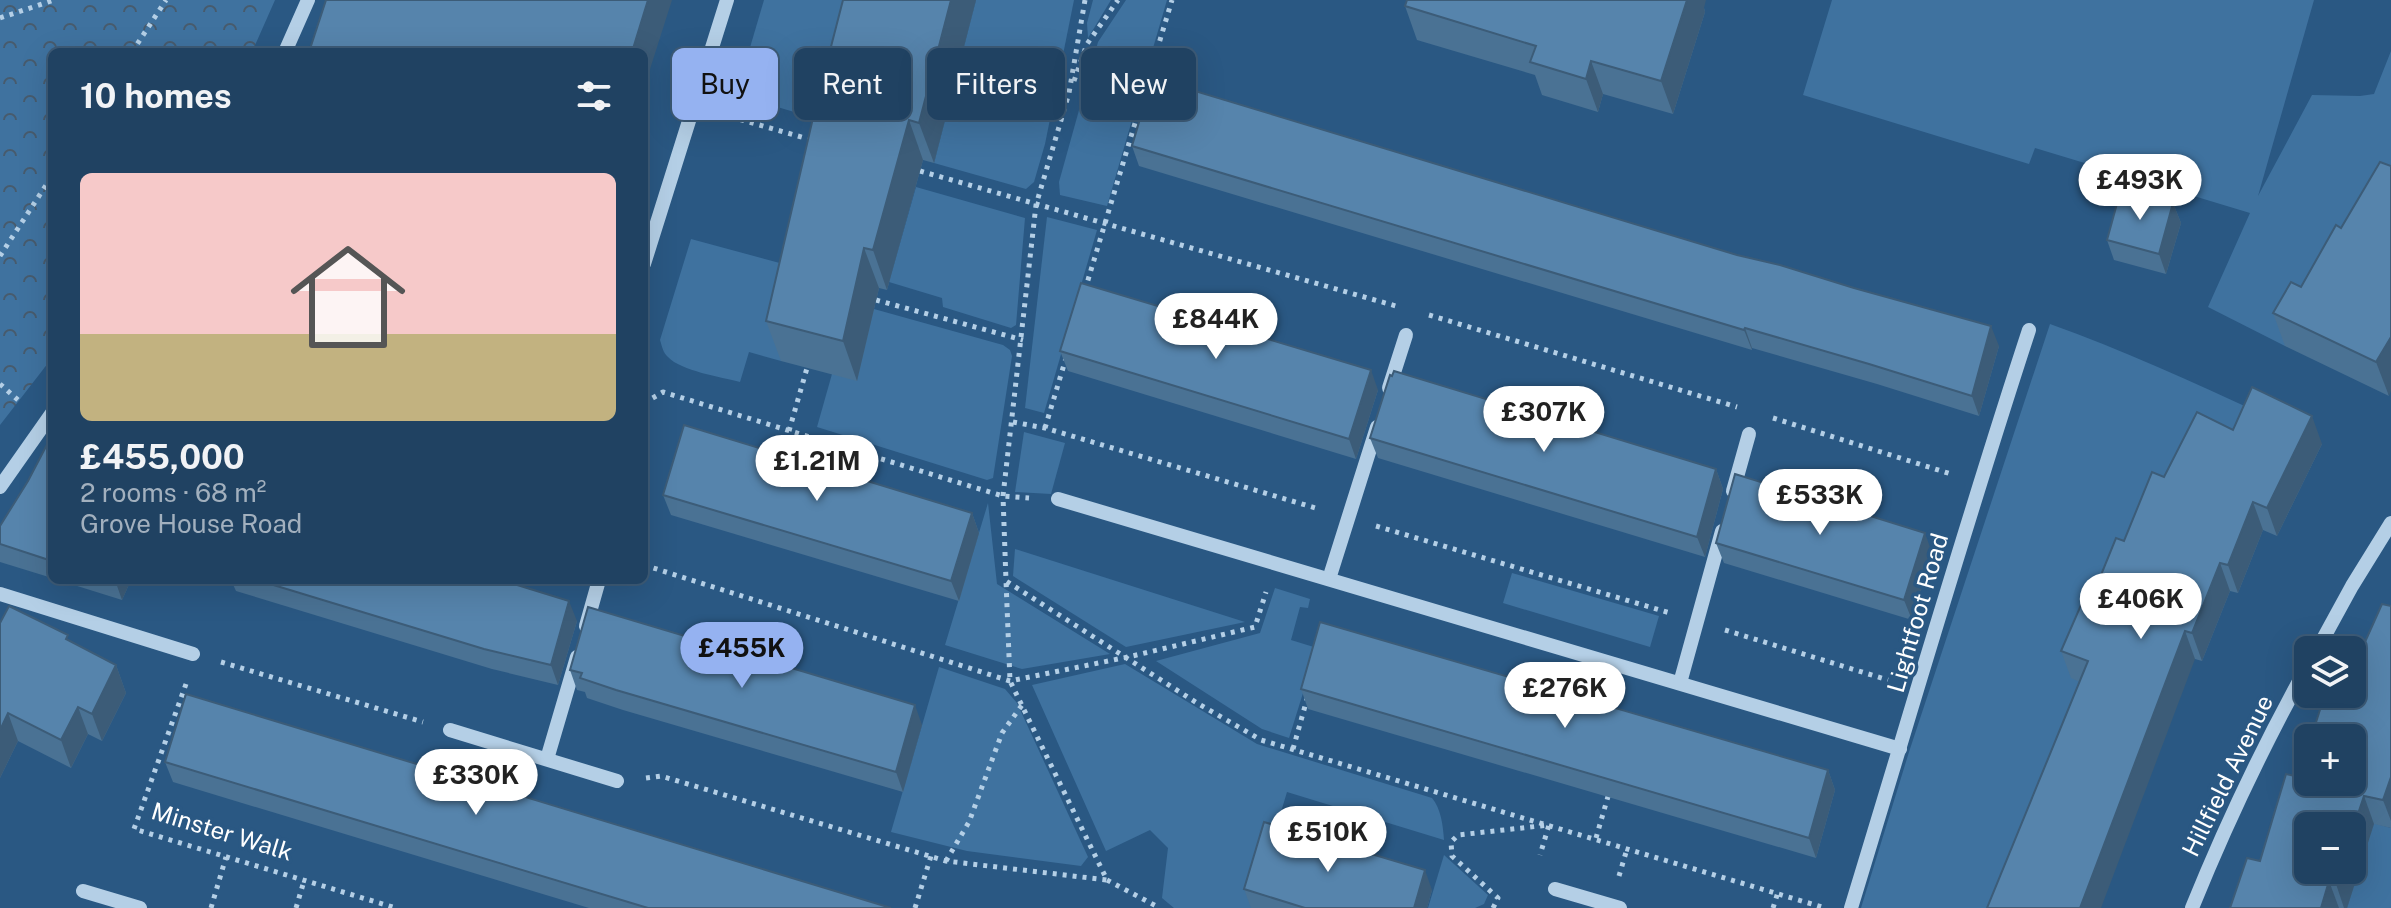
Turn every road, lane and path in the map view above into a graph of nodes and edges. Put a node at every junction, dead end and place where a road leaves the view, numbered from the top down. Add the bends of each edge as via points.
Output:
1 (54, 0) edge
2 (166, 0) edge
3 (308, 0) edge
4 (727, 0) edge
5 (1118, 0) edge
6 (1172, 0) edge
7 (0, 18) edge
8 (135, 48) edge
9 (287, 48) edge
10 (712, 48) edge
11 (1069, 93) dead end
12 (690, 120) edge
13 (744, 120) edge
14 (818, 141) edge
15 (920, 171) dead end
16 (48, 182) edge
17 (1105, 223) junction
18 (648, 251) edge
19 (0, 256) edge
20 (1084, 296) edge
21 (876, 300) dead end
22 (1397, 306) dead end
23 (1427, 315) dead end
24 (2029, 330) dead end
25 (1406, 335) dead end
26 (1023, 340) dead end
27 (1067, 355) edge
28 (807, 368) edge
29 (0, 384) edge
30 (1387, 396) edge
31 (18, 400) dead end
32 (648, 401) edge
33 (1745, 410) dead end
34 (1382, 411) edge
35 (1760, 414) dead end
36 (48, 418) edge
37 (1013, 422) dead end
38 (1045, 428) junction
39 (789, 431) junction
40 (1749, 434) dead end
41 (1979, 483) junction
42 (0, 487) edge
43 (1003, 496) dead end
44 (1058, 499) dead end
45 (1328, 512) dead end
46 (2391, 523) edge
47 (1371, 525) dead end
48 (1275, 564) junction
49 (648, 566) edge
50 (1329, 579) junction
51 (1006, 581) dead end
52 (598, 584) edge
53 (0, 594) edge
54 (1696, 621) junction
55 (2325, 636) edge
56 (193, 654) joint
57 (1010, 681) junction
58 (1680, 683) junction
59 (185, 685) dead end
60 (1919, 689) junction
61 (2294, 691) edge
62 (1309, 693) edge
63 (1022, 705) junction
64 (450, 730) joint
65 (1293, 749) dead end
66 (1900, 749) junction
67 (547, 759) junction
68 (1613, 778) edge
69 (617, 781) joint
70 (1596, 838) dead end
71 (1627, 849) dead end
72 (1540, 855) dead end
73 (931, 856) junction
74 (226, 857) junction
75 (946, 861) junction
76 (1618, 877) dead end
77 (1107, 880) junction
78 (304, 881) junction
79 (1555, 889) dead end
80 (83, 891) dead end
81 (1778, 892) dead end
82 (140, 908) edge
83 (211, 908) edge
84 (296, 908) edge
85 (396, 908) edge
86 (915, 908) edge
87 (1160, 908) edge
88 (1493, 908) edge
89 (1620, 908) edge
90 (1773, 908) edge
91 (1851, 908) edge
92 (2192, 908) edge

1 - 7 path
2 - 8 path
3 - 9 street
4 - 10 street
5 - 11 path via 1087,44
6 - 17 path
12 - 18 street
13 - 14 path
15 - 17 path
16 - 19 path
17 - 20 path
17 - 22 path
21 - 26 path
23 - 33 path
24 - 41 street, Lightfoot Road
25 - 30 street
27 - 38 path
28 - 39 path
29 - 31 path
32 - 39 path via 663,392
34 - 50 street
35 - 41 path
36 - 42 street
37 - 38 path
38 - 45 path
39 - 43 path
40 - 54 street
41 - 60 street, Lightfoot Road
44 - 48 street
46 - 55 street
47 - 54 path
48 - 50 street
48 - 57 path via 1255,627
49 - 57 path
50 - 58 street
51 - 57 path
52 - 67 street
53 - 56 street
54 - 58 street
54 - 60 path
56 - 64 path
57 - 63 path
58 - 66 street
59 - 74 path, Minster Walk via 134,829
60 - 66 street, Lightfoot Road
61 - 92 street, Hillfield Avenue via 2258,757
62 - 65 path
63 - 75 path via 1002,733 969,822
63 - 77 path
64 - 67 street
66 - 91 street, Lightfoot Road
67 - 69 street
68 - 70 path
69 - 73 path via 661,776
71 - 76 path
72 - 88 path via 1549,825 1458,835 1451,842 1452,856 1498,898
73 - 75 path
73 - 86 path
74 - 78 path, Minster Walk
74 - 83 path
75 - 77 path
77 - 87 path
78 - 84 path
78 - 85 path, Minster Walk
79 - 89 street
80 - 82 street
81 - 90 path

